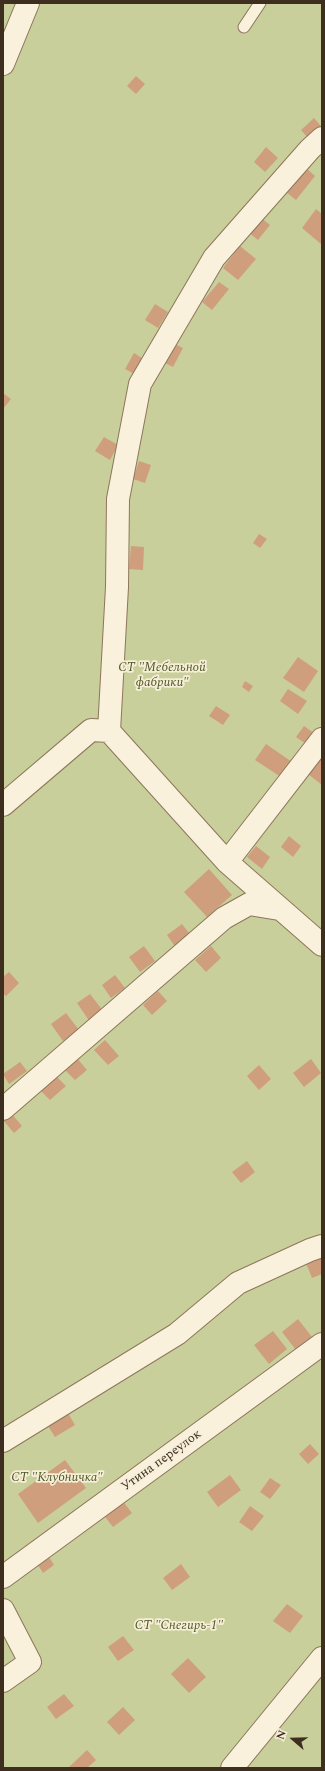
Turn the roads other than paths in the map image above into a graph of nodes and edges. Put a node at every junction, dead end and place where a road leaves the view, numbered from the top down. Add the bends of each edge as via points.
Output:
1 (28, 3) edge
2 (260, 3) edge
3 (244, 27) dead end
4 (3, 64) edge
5 (322, 138) edge
6 (109, 731) junction
7 (322, 739) edge
8 (3, 805) edge
9 (227, 862) junction
10 (279, 909) junction
11 (322, 945) edge
12 (3, 1109) edge
13 (322, 1246) edge
14 (322, 1344) edge
15 (3, 1441) edge
16 (3, 1577) edge
17 (3, 1610) edge
18 (322, 1658) edge
19 (3, 1681) edge
20 (232, 1768) edge

1 - 4 street
2 - 3 lane
5 - 6 street via 214,258 140,384 118,499 117,587
6 - 8 street via 91,730
6 - 9 street
7 - 9 street
9 - 10 street
10 - 11 street
10 - 12 street via 249,904 224,918
13 - 15 street via 238,1283 177,1334
14 - 16 street, Утина переулок
17 - 19 street via 30,1662
18 - 20 street

